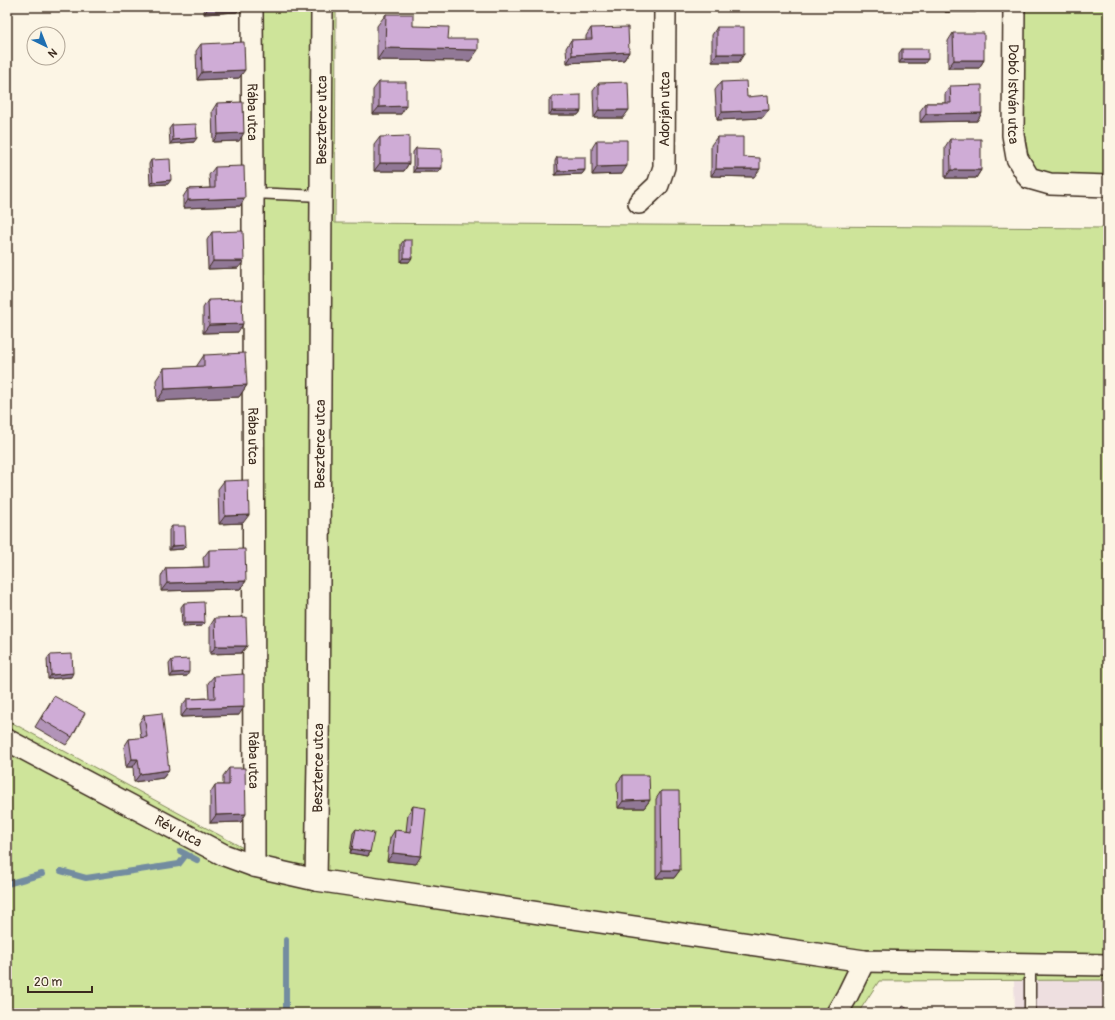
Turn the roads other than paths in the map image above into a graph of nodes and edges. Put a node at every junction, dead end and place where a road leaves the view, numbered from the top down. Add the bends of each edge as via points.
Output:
1 (252, 7) edge
2 (322, 7) edge
3 (665, 7) edge
4 (1014, 7) edge
5 (1108, 186) edge
6 (253, 193) junction
7 (321, 196) junction
8 (639, 203) dead end
9 (7, 740) edge
10 (254, 866) junction
11 (316, 880) junction
12 (864, 961) junction
13 (1030, 964) junction
14 (1108, 965) edge
15 (837, 1013) edge
16 (1030, 1013) edge

1 - 6 street, Rába utca
2 - 7 street, Beszterce utca
3 - 8 street, Adorján utca via 664,167 658,185
4 - 5 street, Dobó István utca via 1013,135 1017,158 1029,178 1050,184
6 - 7 lane
6 - 10 street, Rába utca
7 - 11 street, Beszterce utca
9 - 10 street, Rév utca via 224,855
10 - 11 street, Rév utca
11 - 12 street, Rév utca
12 - 13 street, Rév utca
12 - 15 street
13 - 14 street, Rév utca
13 - 16 lane

